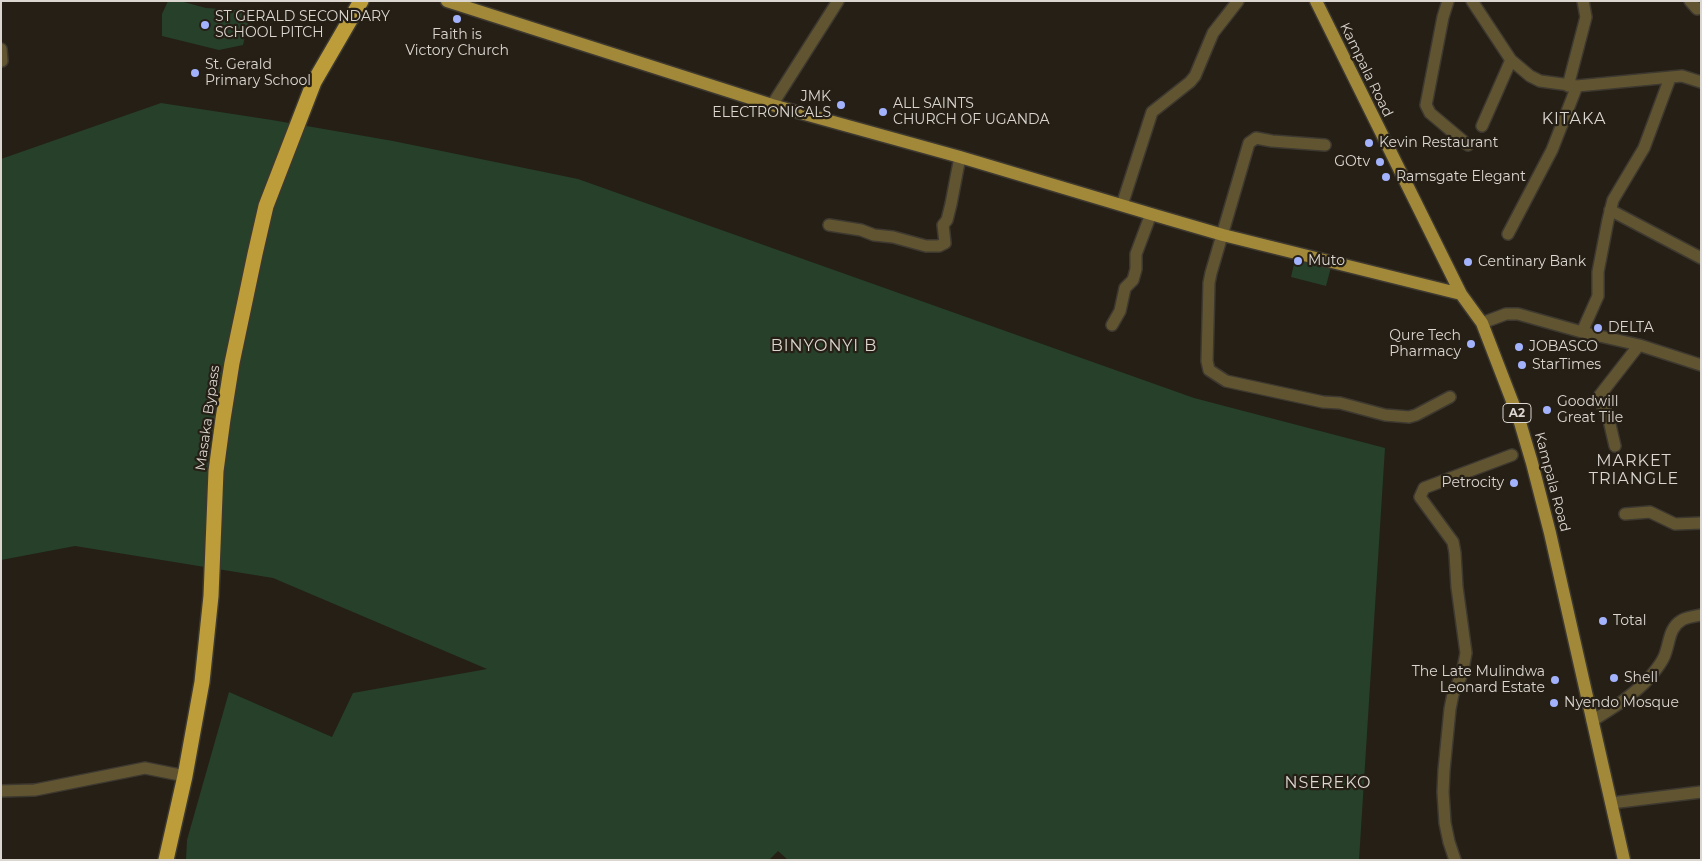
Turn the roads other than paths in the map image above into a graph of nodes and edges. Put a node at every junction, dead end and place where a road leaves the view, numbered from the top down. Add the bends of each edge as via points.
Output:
1 (361, 1) edge
2 (838, 1) edge
3 (1238, 1) edge
4 (1316, 1) edge
5 (1448, 1) edge
6 (1472, 1) edge
7 (1583, 1) edge
8 (1690, 1) edge
9 (452, 2) edge
10 (1701, 8) edge
11 (1, 49) edge
12 (1511, 60) junction
13 (2, 62) edge
14 (1670, 78) junction
15 (1701, 82) edge
16 (1573, 86) junction
17 (772, 105) junction
18 (1482, 126) dead end
19 (1468, 144) dead end
20 (1325, 145) dead end
21 (960, 157) junction
22 (1122, 206) junction
23 (1610, 210) junction
24 (1151, 214) junction
25 (829, 225) dead end
26 (1508, 234) dead end
27 (1223, 235) junction
28 (1701, 258) edge
29 (1462, 294) junction
30 (1482, 323) junction
31 (1112, 324) dead end
32 (1582, 332) junction
33 (1639, 345) junction
34 (1701, 365) edge
35 (1450, 397) dead end
36 (1615, 446) dead end
37 (1512, 455) dead end
38 (1625, 514) dead end
39 (1701, 523) edge
40 (1701, 615) edge
41 (1592, 722) junction
42 (185, 776) junction
43 (1, 791) edge
44 (1701, 792) edge
45 (1611, 803) junction
46 (166, 860) edge
47 (1456, 860) edge
48 (1624, 860) edge

1 - 42 highway, Masaka Bypass via 314,82 266,206 255,254 232,362 216,471 208,628
2 - 17 street
3 - 22 street via 1213,33 1195,76 1152,112
4 - 29 main road, Kampala Road / A2
5 - 19 street via 1426,104 1430,113
6 - 12 street
7 - 16 street via 1586,17
8 - 10 street via 1697,9
9 - 17 main road
11 - 13 street
12 - 16 street via 1540,81
12 - 18 street
14 - 15 street via 1682,76
14 - 16 street
14 - 23 street via 1644,148
16 - 26 street via 1552,150
17 - 21 main road
20 - 27 street via 1256,138 1249,143
21 - 22 main road
21 - 25 street via 951,204 943,225 945,243 921,245
22 - 24 main road
23 - 28 street
23 - 32 street via 1598,272 1598,296
24 - 27 main road
24 - 31 street via 1136,254 1133,280 1126,288 1120,311
27 - 29 main road
27 - 35 street via 1209,283 1206,361 1216,376 1291,396 1340,403 1385,415 1409,417
29 - 30 main road, Kampala Road / A2
30 - 32 street via 1506,314 1518,314
30 - 41 main road, Kampala Road / A2 via 1519,419 1532,463
32 - 33 street
33 - 34 street
33 - 36 street via 1599,398 1608,416
37 - 47 street via 1424,488 1420,497 1452,542 1456,553 1466,653 1450,709 1444,770 1445,823
38 - 39 street via 1650,512 1675,524
40 - 41 street via 1684,618 1676,624 1664,657 1652,675 1622,703
41 - 45 main road, Kampala Road / A2
42 - 43 street via 145,768 35,790
42 - 46 highway, Masaka Bypass
44 - 45 street
45 - 48 main road, Kampala Road / A2

